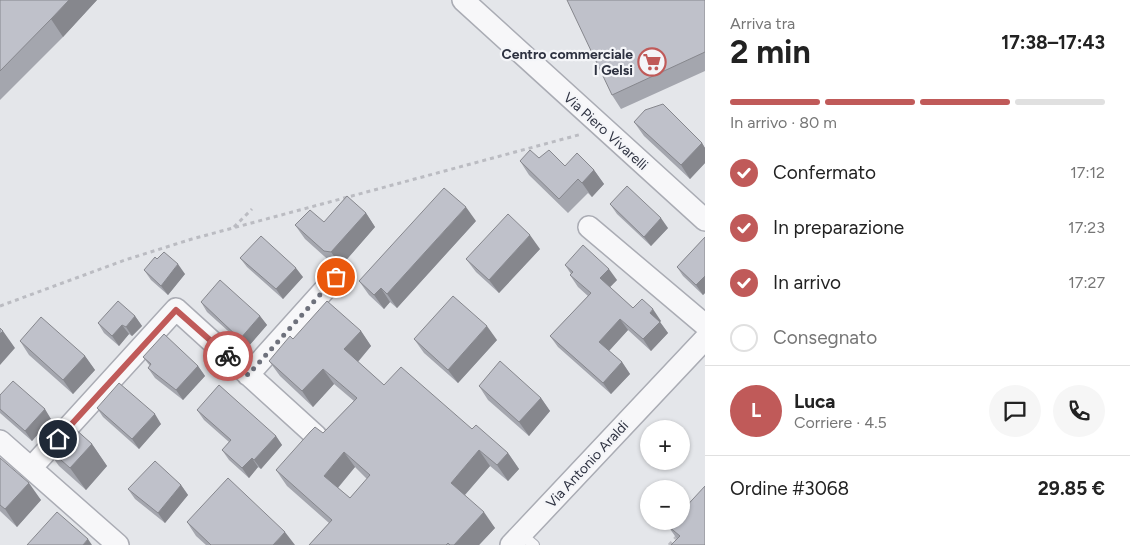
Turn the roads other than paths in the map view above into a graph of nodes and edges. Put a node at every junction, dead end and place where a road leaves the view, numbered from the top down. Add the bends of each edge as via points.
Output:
1 (463, 0) edge
2 (705, 220) edge
3 (589, 227) dead end
4 (336, 277) dead end
5 (705, 326) edge
6 (705, 340) edge
7 (248, 375) junction
8 (316, 436) edge
9 (0, 441) edge
10 (31, 468) junction
11 (522, 541) edge
12 (118, 545) edge

1 - 2 street, Via Piero Vivarelli
3 - 5 street
4 - 7 street
6 - 11 street, Via Antonio Araldi
7 - 8 street
7 - 10 street via 176,310
9 - 10 street
10 - 12 street

